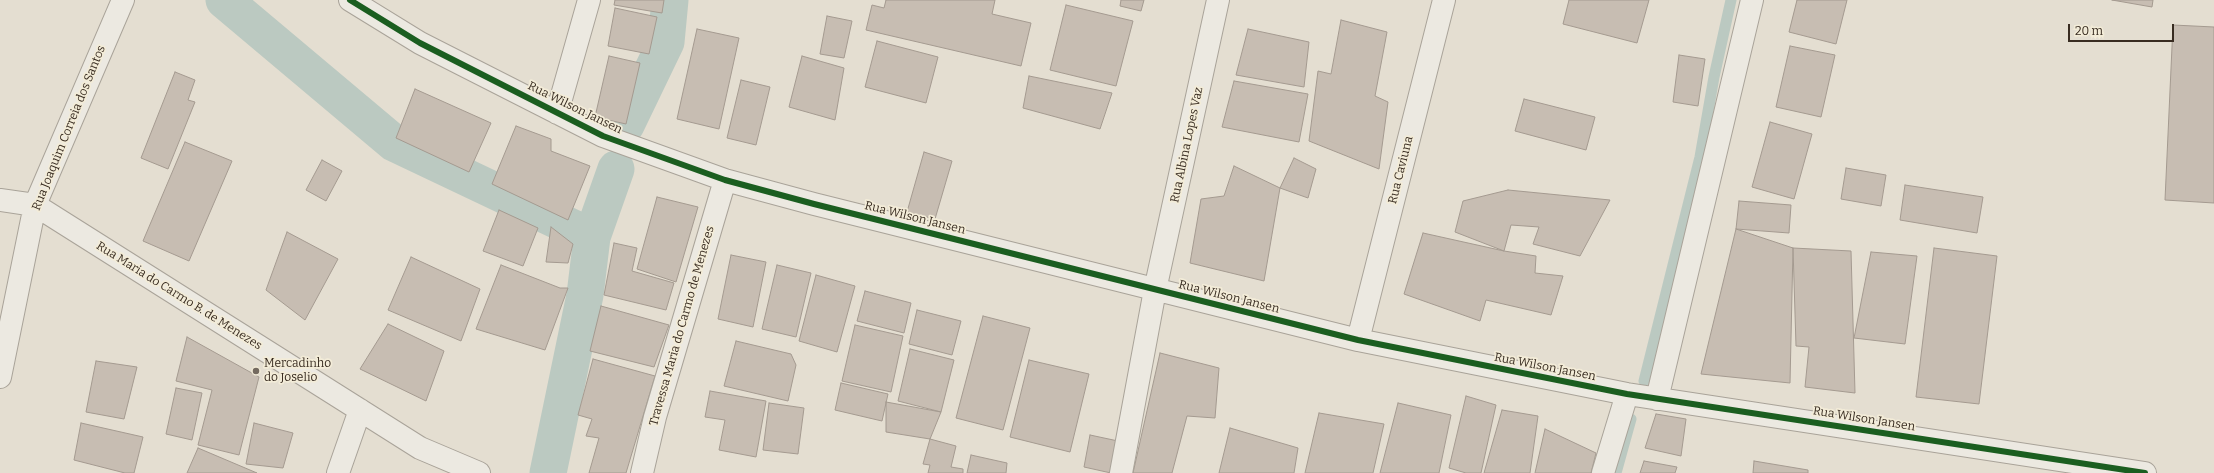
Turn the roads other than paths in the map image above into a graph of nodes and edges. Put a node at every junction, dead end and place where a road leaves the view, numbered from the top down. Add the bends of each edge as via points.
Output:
1 (350, 0) edge
2 (589, 0) edge
3 (1218, 0) edge
4 (1444, 0) edge
5 (1752, 0) edge
6 (117, 2) edge
7 (557, 113) junction
8 (725, 180) junction
9 (0, 200) edge
10 (35, 205) junction
11 (1155, 290) junction
12 (1358, 340) junction
13 (0, 377) edge
14 (1626, 394) junction
15 (1657, 399) junction
16 (360, 410) junction
17 (338, 473) edge
18 (479, 473) edge
19 (642, 473) edge
20 (1120, 473) edge
21 (1604, 473) edge
22 (2145, 473) edge

1 - 7 street, Rua Wilson Jansen via 420,43
2 - 7 street
3 - 11 street, Rua Albina Lopes Vaz
4 - 12 street, Rua Caviuna
5 - 15 street
6 - 10 street, Rua Joaquim Correia dos Santos
7 - 8 street, Rua Wilson Jansen via 603,136
8 - 11 street, Rua Wilson Jansen
8 - 19 street, Travessa Maria do Carmo de Menezes via 666,380
9 - 10 street, Rua Maria do Carmo B. de Menezes
10 - 13 street, Rua Joaquim Correia dos Santos
10 - 16 street, Rua Maria do Carmo B. de Menezes
11 - 12 street, Rua Wilson Jansen
11 - 20 street
12 - 14 street, Rua Wilson Jansen
14 - 15 street, Rua Wilson Jansen
14 - 21 street
15 - 22 street, Rua Wilson Jansen
16 - 17 street
16 - 18 street, Rua Maria do Carmo B. de Menezes via 420,448

